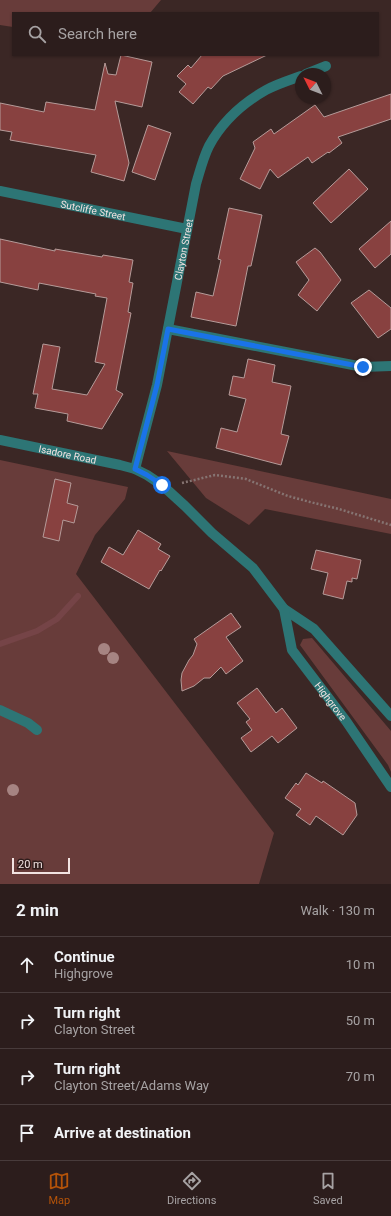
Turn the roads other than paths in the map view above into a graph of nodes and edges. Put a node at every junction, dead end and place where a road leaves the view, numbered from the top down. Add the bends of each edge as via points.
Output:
1 (326, 66) dead end
2 (321, 68) edge
3 (295, 78) edge
4 (0, 191) edge
5 (187, 229) junction
6 (168, 329) junction
7 (391, 366) edge
8 (0, 440) edge
9 (135, 469) junction
10 (284, 609) junction
11 (0, 710) edge
12 (391, 716) edge
13 (37, 730) dead end
14 (391, 787) edge

1 - 2 street
3 - 5 street, Clayton Street via 249,100 221,128 202,165
4 - 5 street, Sutcliffe Street
5 - 6 street, Clayton Street
6 - 7 street via 363,367
6 - 9 street, Clayton Street via 157,385
8 - 9 street, Isadore Road
9 - 10 street, Highgrove via 162,485 253,568
10 - 12 street, Highgrove via 314,628
10 - 14 street, Highgrove via 292,650 346,721
11 - 13 street

